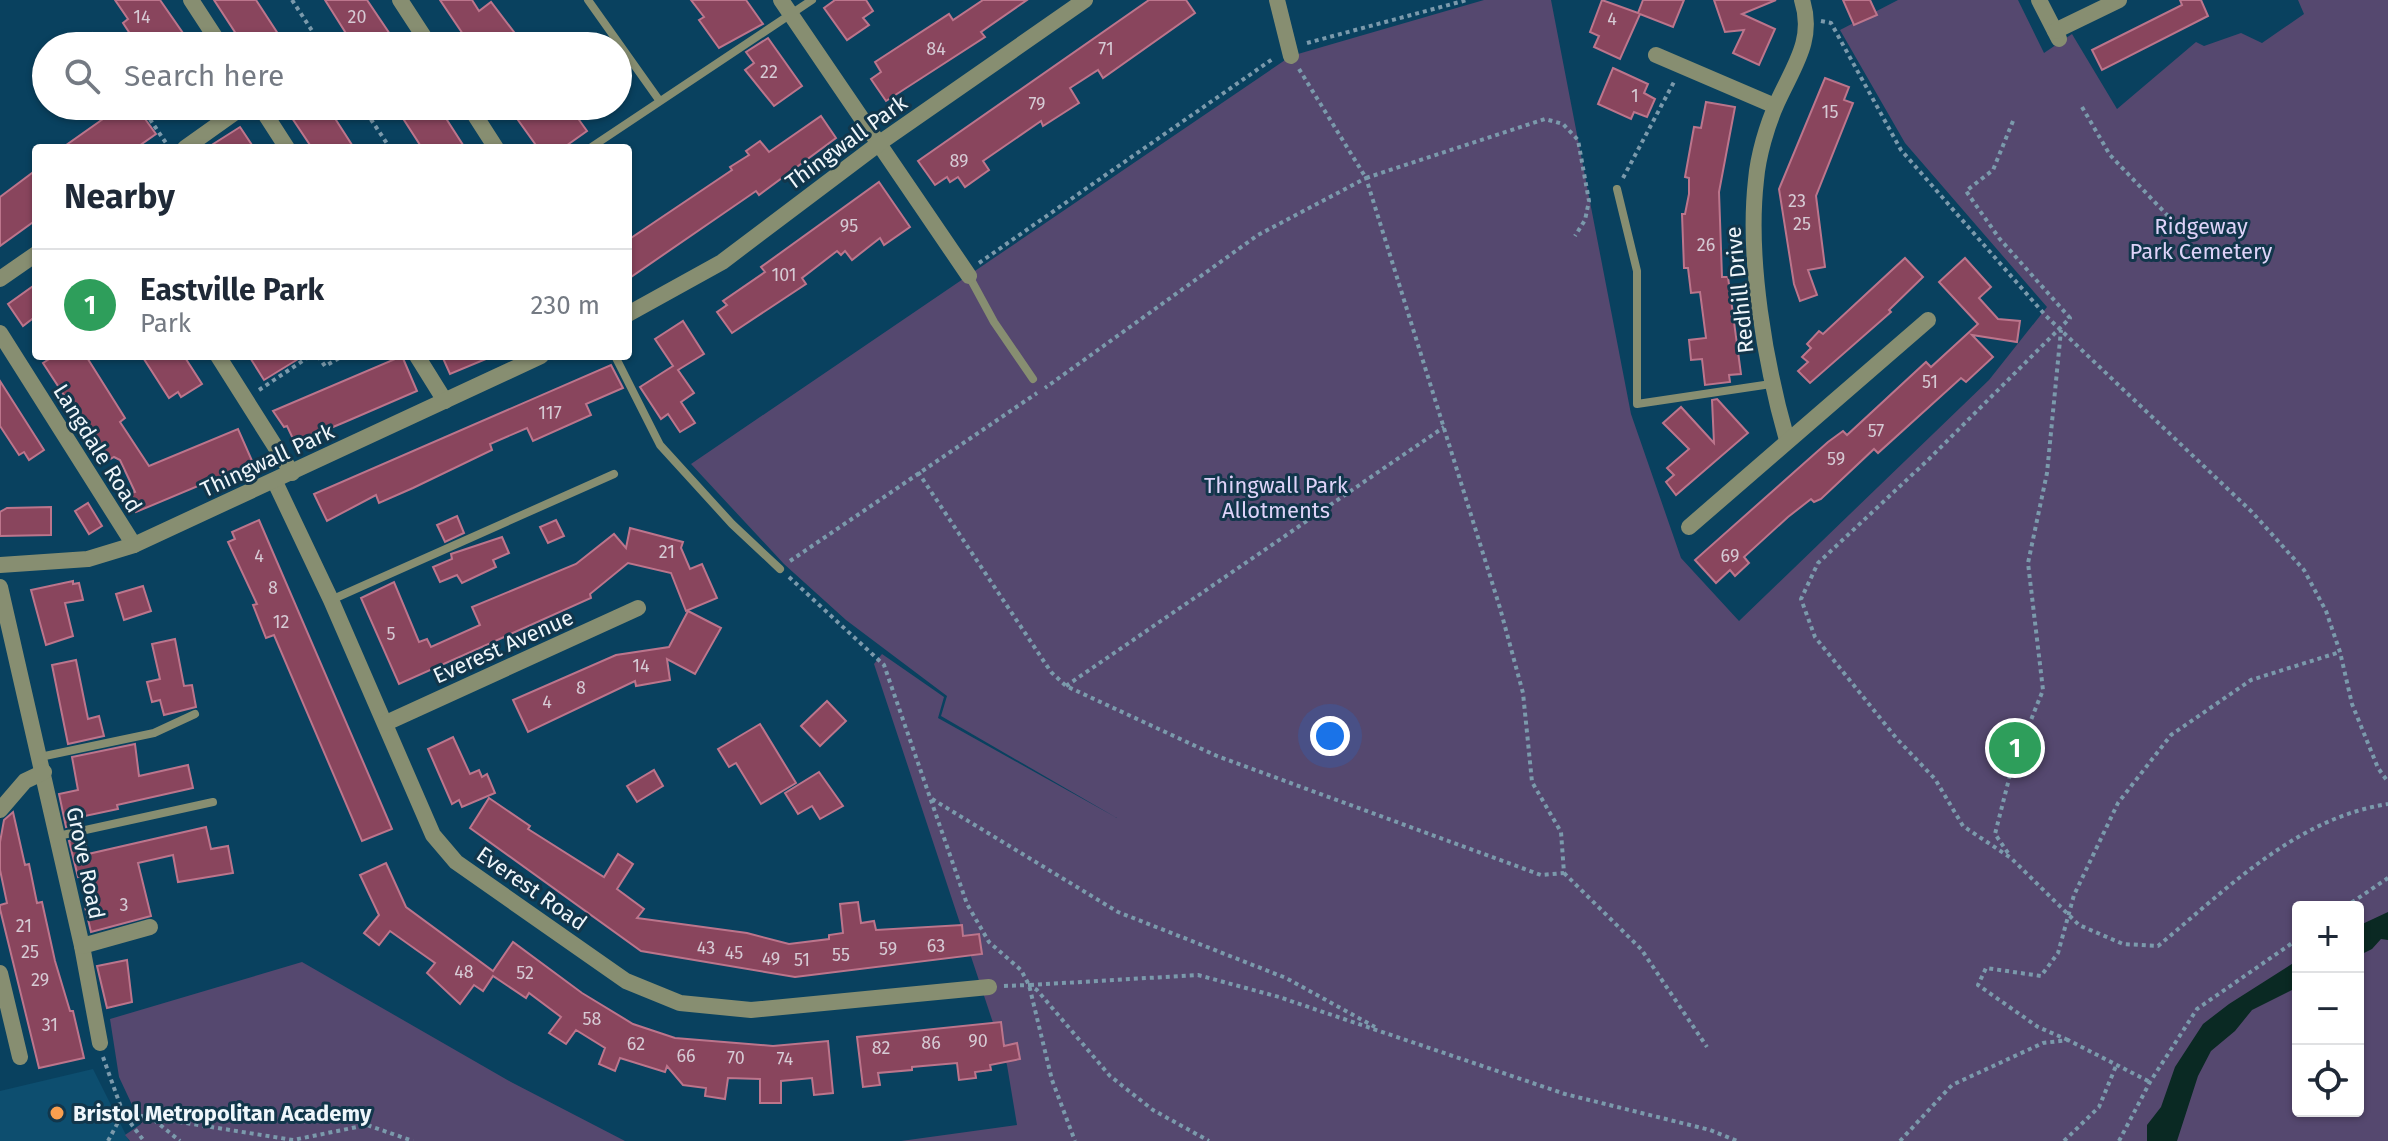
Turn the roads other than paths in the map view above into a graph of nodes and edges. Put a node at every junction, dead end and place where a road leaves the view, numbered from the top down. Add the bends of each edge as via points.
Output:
1 (191, 0) edge
2 (400, 0) edge
3 (588, 0) edge
4 (812, 0) edge
5 (1085, 0) edge
6 (1277, 0) edge
7 (1802, 0) edge
8 (2039, 0) edge
9 (2119, 0) edge
10 (786, 7) edge
11 (212, 32) edge
12 (421, 32) edge
13 (611, 32) edge
14 (1290, 52) road end
15 (1656, 55) dead end
16 (632, 62) edge
17 (659, 100) junction
18 (1775, 106) junction
19 (632, 119) edge
20 (224, 120) edge
21 (269, 120) edge
22 (478, 120) edge
23 (630, 120) edge
24 (881, 142) junction
25 (191, 144) edge
26 (284, 144) edge
27 (493, 144) edge
28 (596, 144) edge
29 (1617, 189) road end
30 (32, 257) edge
31 (968, 274) joint
32 (0, 279) edge
33 (632, 312) edge
34 (1928, 320) dead end
35 (0, 333) edge
36 (221, 360) edge
37 (419, 360) edge
38 (532, 360) edge
39 (617, 360) edge
40 (1033, 379) dead end
41 (1771, 384) junction
42 (445, 401) junction
43 (1787, 440) junction
44 (292, 473) junction
45 (614, 474) dead end
46 (275, 482) junction
47 (1689, 527) dead end
48 (134, 545) junction
49 (0, 565) edge
50 (780, 569) road end
51 (0, 587) edge
52 (331, 600) junction
53 (638, 608) dead end
54 (195, 714) dead end
55 (386, 723) junction
56 (42, 765) junction
57 (213, 802) dead end
58 (0, 810) edge
59 (58, 836) junction
60 (150, 927) dead end
61 (82, 946) junction
62 (0, 973) edge
63 (989, 987) road end
64 (100, 1043) road end
65 (20, 1057) dead end

1 - 11 street
2 - 12 street
3 - 13 lane
4 - 10 lane
5 - 24 street, Thingwall Park
6 - 14 street
7 - 18 street, Redhill Drive via 1808,17 1806,44
8 - 9 street via 2058,36
10 - 17 lane
10 - 24 street
15 - 18 street
16 - 17 lane
17 - 19 lane
18 - 41 street, Redhill Drive via 1756,175 1752,223
20 - 25 street
21 - 26 street
22 - 27 street
23 - 28 lane
24 - 31 street
24 - 33 street, Thingwall Park via 722,262
29 - 41 lane via 1637,271 1637,404
30 - 32 street
31 - 40 lane
34 - 43 street
35 - 48 street, Langdale Road
36 - 44 street
37 - 42 street
38 - 42 street, Thingwall Park
39 - 50 lane via 660,445
41 - 43 street, Redhill Drive
42 - 44 street, Thingwall Park
43 - 47 street
44 - 46 street, Thingwall Park
45 - 52 lane
46 - 48 street, Thingwall Park
46 - 52 street, Everest Road
48 - 49 street, Thingwall Park via 88,559
51 - 56 street, Grove Road
52 - 55 street, Everest Road
53 - 55 street, Everest Avenue
54 - 56 lane via 154,733
55 - 63 street, Everest Road via 433,835 456,862 626,981 680,1003 751,1010
56 - 58 street
56 - 59 street, Grove Road
57 - 59 lane
59 - 61 street, Grove Road
60 - 61 street
61 - 64 street, Grove Road
62 - 65 street

